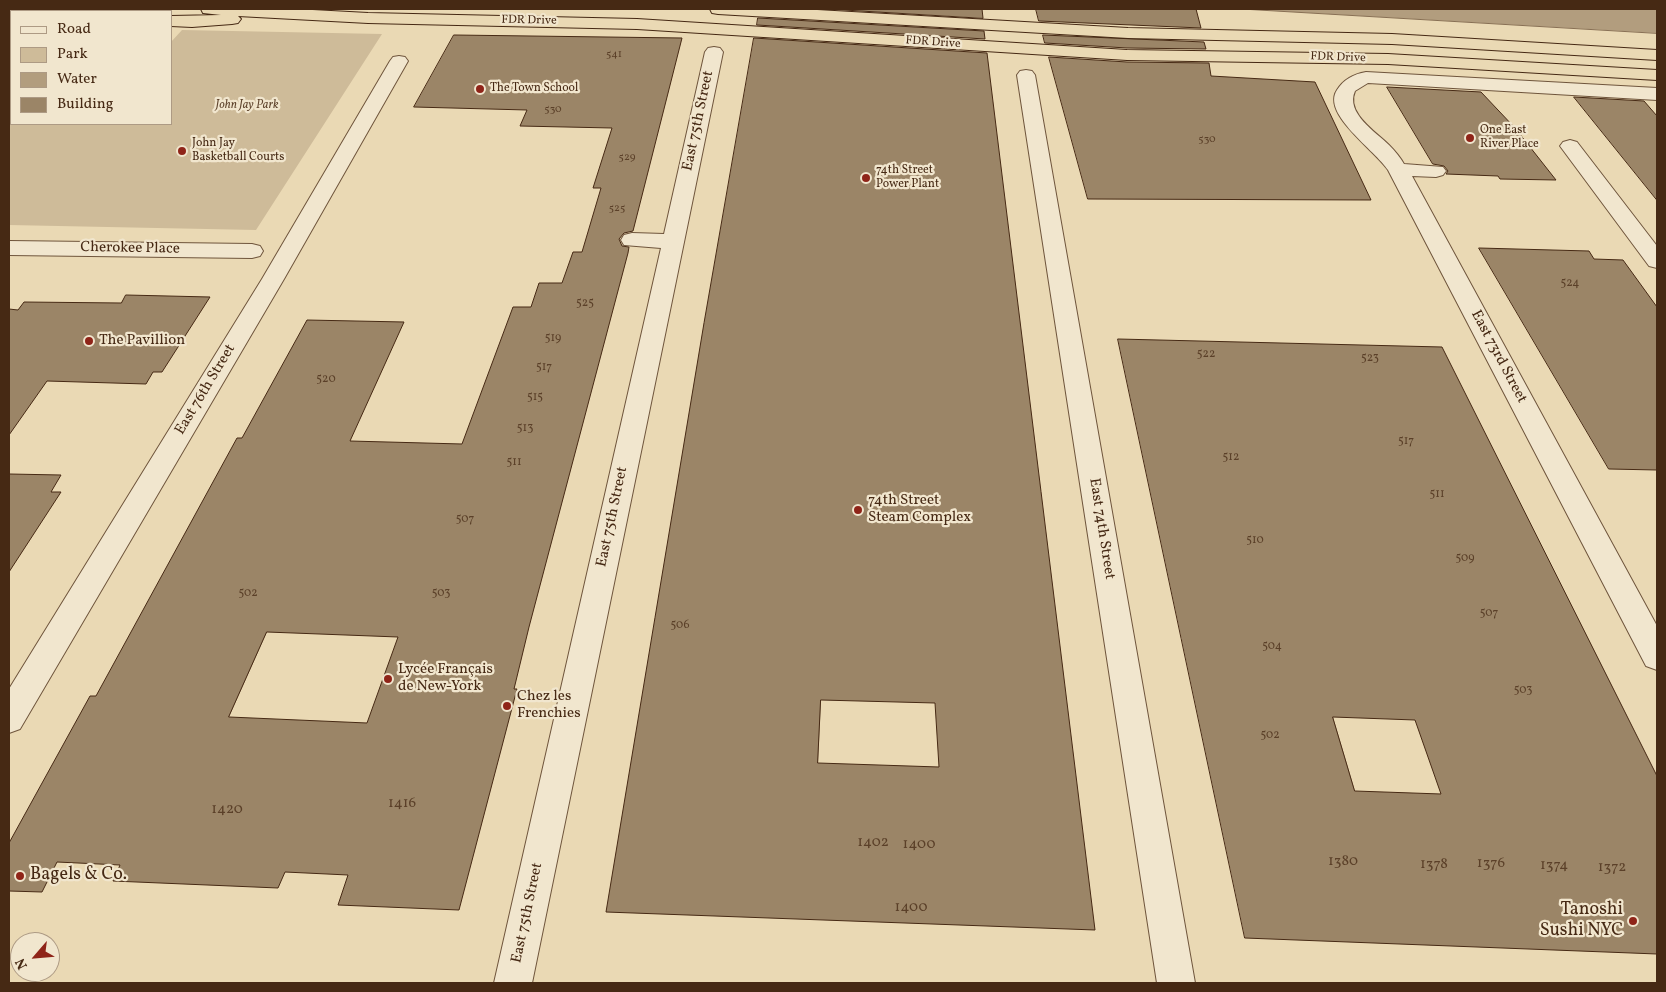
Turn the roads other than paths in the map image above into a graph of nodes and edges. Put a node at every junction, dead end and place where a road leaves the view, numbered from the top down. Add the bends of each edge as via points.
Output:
1 (209, 9) edge
2 (718, 9) edge
3 (285, 14) junction
4 (172, 21) edge
5 (714, 52) dead end
6 (1657, 55) edge
7 (1205, 56) junction
8 (399, 61) dead end
9 (1026, 75) dead end
10 (1657, 75) edge
11 (1366, 77) junction
12 (1657, 94) edge
13 (1570, 146) dead end
14 (1398, 170) junction
15 (1436, 171) dead end
16 (632, 240) dead end
17 (672, 242) junction
18 (9, 248) edge
19 (252, 251) dead end
20 (1657, 261) edge
21 (1657, 656) edge
22 (9, 718) edge
23 (513, 983) edge
24 (1176, 983) edge

1 - 3 highway, FDR Drive
2 - 6 highway, FDR Drive via 1118,33 1392,39
3 - 4 highway
3 - 7 highway, FDR Drive via 637,24 1038,50
5 - 17 street, East 75th Street
7 - 10 highway, FDR Drive via 1388,59
7 - 11 highway via 1271,70
8 - 22 street, East 76th Street via 273,279
9 - 24 street, East 74th Street
11 - 12 street, FDR Drive
11 - 14 street, East 73rd Street via 1344,92 1344,107 1356,125 1383,150
13 - 20 street
14 - 15 street
14 - 21 street, East 73rd Street
16 - 17 street
17 - 23 street, East 75th Street
18 - 19 street, Cherokee Place

